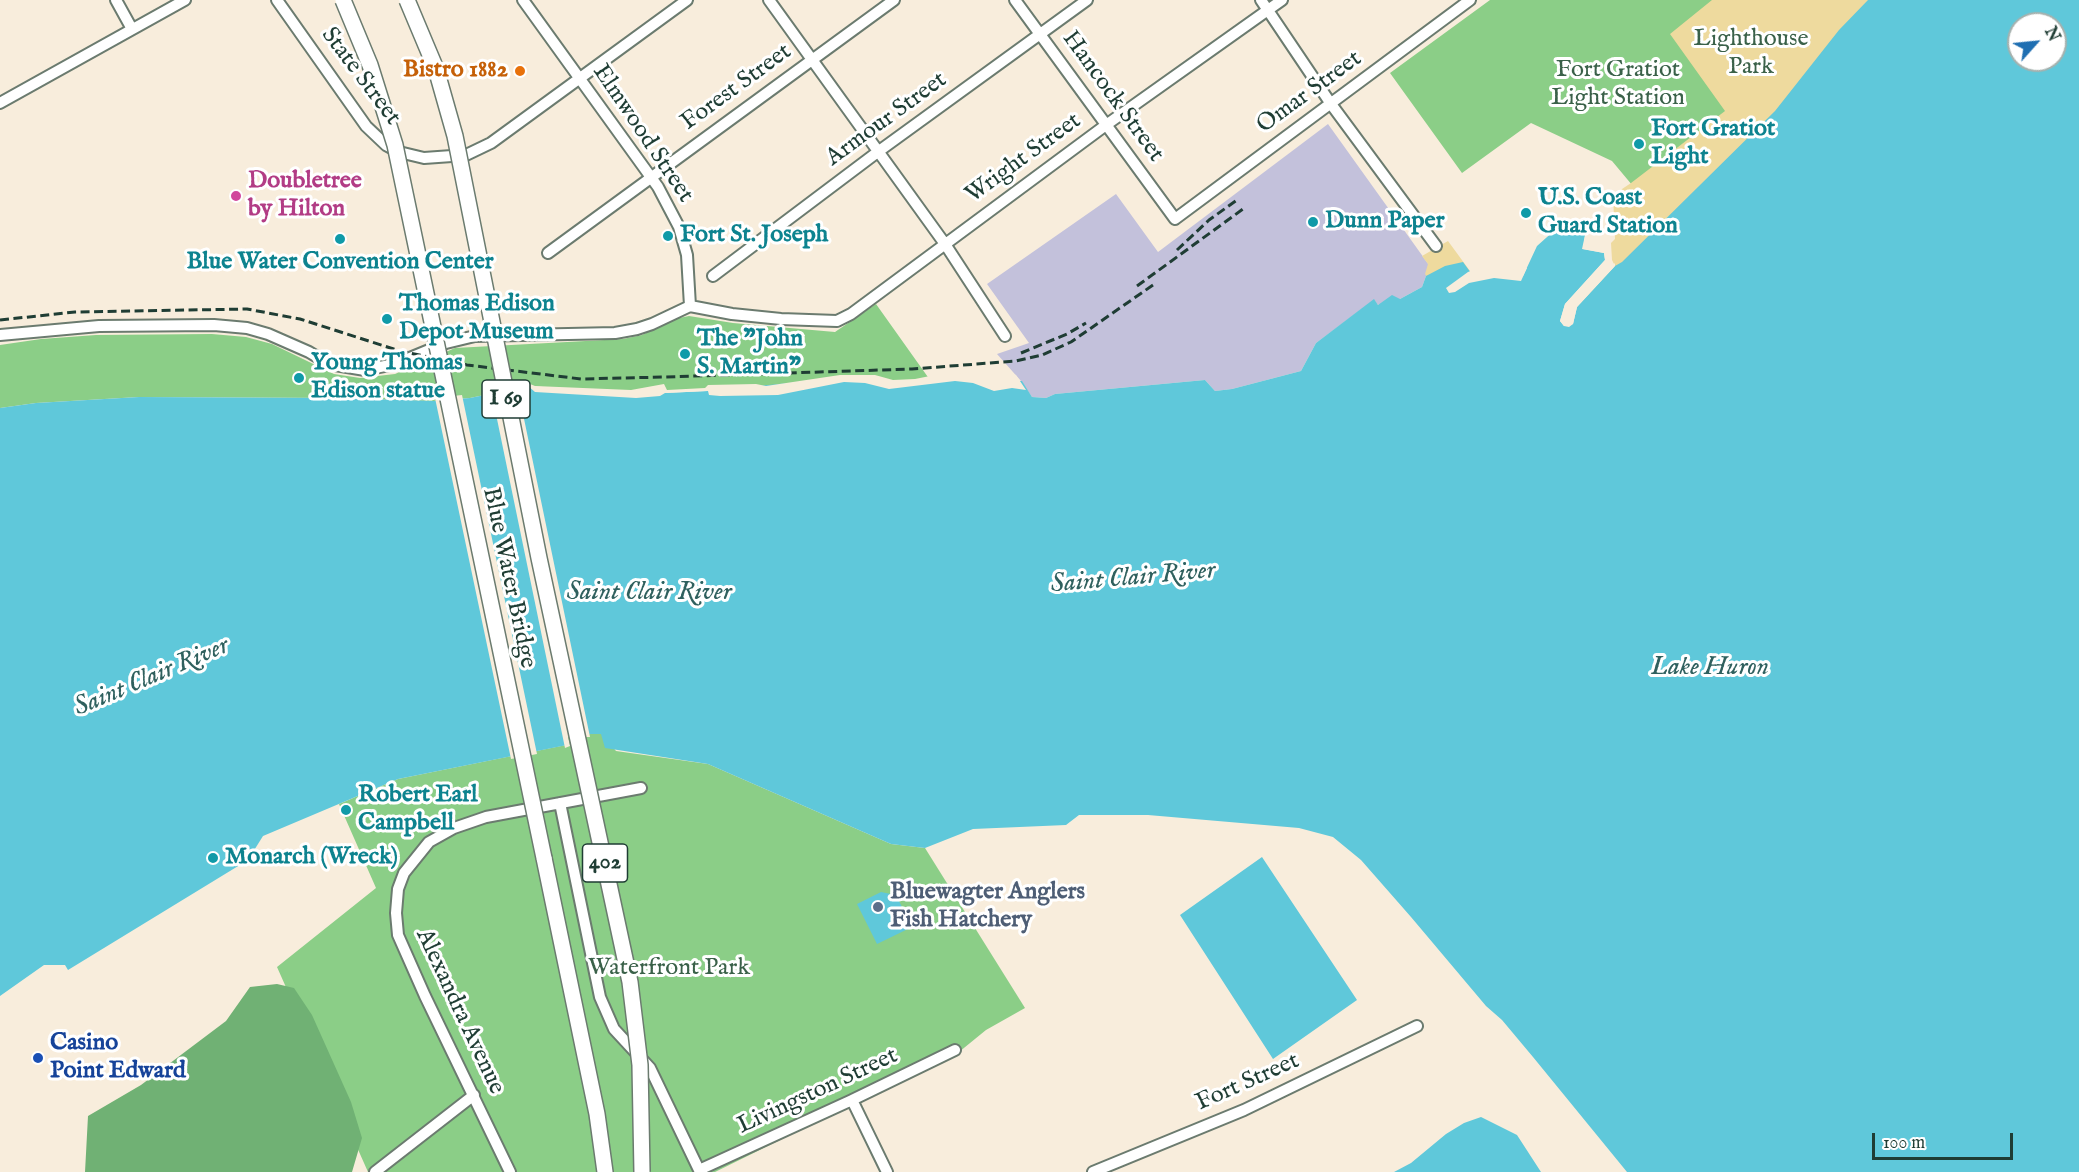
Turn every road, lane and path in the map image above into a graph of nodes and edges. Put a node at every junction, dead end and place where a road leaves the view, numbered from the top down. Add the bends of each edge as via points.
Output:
1 (116, 0) edge
2 (184, 0) edge
3 (277, 0) edge
4 (343, 0) edge
5 (407, 0) edge
6 (523, 0) edge
7 (687, 0) edge
8 (769, 0) edge
9 (894, 0) edge
10 (1015, 0) edge
11 (1087, 0) edge
12 (1261, 0) edge
13 (1282, 0) edge
14 (1470, 0) edge
15 (1268, 10) junction
16 (132, 29) junction
17 (1040, 35) junction
18 (812, 59) junction
19 (579, 78) junction
20 (0, 103) edge
21 (1331, 104) junction
22 (1107, 125) junction
23 (879, 151) junction
24 (650, 178) junction
25 (1175, 219) joint
26 (945, 244) junction
27 (1436, 246) dead end
28 (548, 253) dead end
29 (713, 276) dead end
30 (690, 306) junction
31 (0, 335) edge
32 (1005, 336) dead end
33 (479, 554) joint
34 (539, 558) joint
35 (641, 788) dead end
36 (560, 803) junction
37 (1418, 1026) dead end
38 (956, 1050) dead end
39 (474, 1095) junction
40 (852, 1100) junction
41 (699, 1171) edge
42 (375, 1172) edge
43 (510, 1172) edge
44 (605, 1172) edge
45 (642, 1172) edge
46 (887, 1172) edge
47 (1093, 1172) edge

1 - 16 street
2 - 16 street
3 - 19 street, State Street via 366,126 386,145 410,156 466,155 491,143
4 - 33 highway, Blue Water Bridge / I 69, bridge via 370,65 394,145
5 - 34 highway, Blue Water Bridge / I 69, bridge via 436,69 455,136
6 - 19 street, Elmwood Street
7 - 19 street
8 - 18 street
9 - 18 street, Forest Street
10 - 17 street, Hancock Street
11 - 17 street, Armour Street
12 - 15 street
13 - 15 street, Wright Street
14 - 21 street, Omar Street
15 - 21 street
15 - 22 street, Wright Street
16 - 20 street
17 - 22 street, Hancock Street
17 - 23 street, Armour Street
18 - 23 street
18 - 24 street, Forest Street
19 - 24 street, Elmwood Street
21 - 25 street, Omar Street
21 - 27 street
22 - 25 street, Hancock Street
22 - 26 street, Wright Street
23 - 26 street
23 - 29 street, Armour Street
24 - 28 street, Forest Street
24 - 30 street, Elmwood Street via 679,227 687,255
26 - 30 street, Wright Street via 837,321 781,320
26 - 32 street
30 - 31 street via 652,324 617,332 475,336 395,364 365,370 329,364 247,328 99,326
33 - 44 highway, Blue Water Bridge / 402, bridge via 597,1113
34 - 45 highway, Blue Water Bridge / 402, bridge via 631,990 640,1065
35 - 36 street, Alexandra Avenue
36 - 39 street, Alexandra Avenue via 486,817 454,828 429,843 404,873 398,889 398,934
36 - 41 street via 600,997 614,1029 650,1068
37 - 47 street, Fort Street via 1244,1110
38 - 40 street, Livingston Street
39 - 42 street
39 - 43 street, Alexandra Avenue
40 - 41 street, Livingston Street
40 - 46 street

